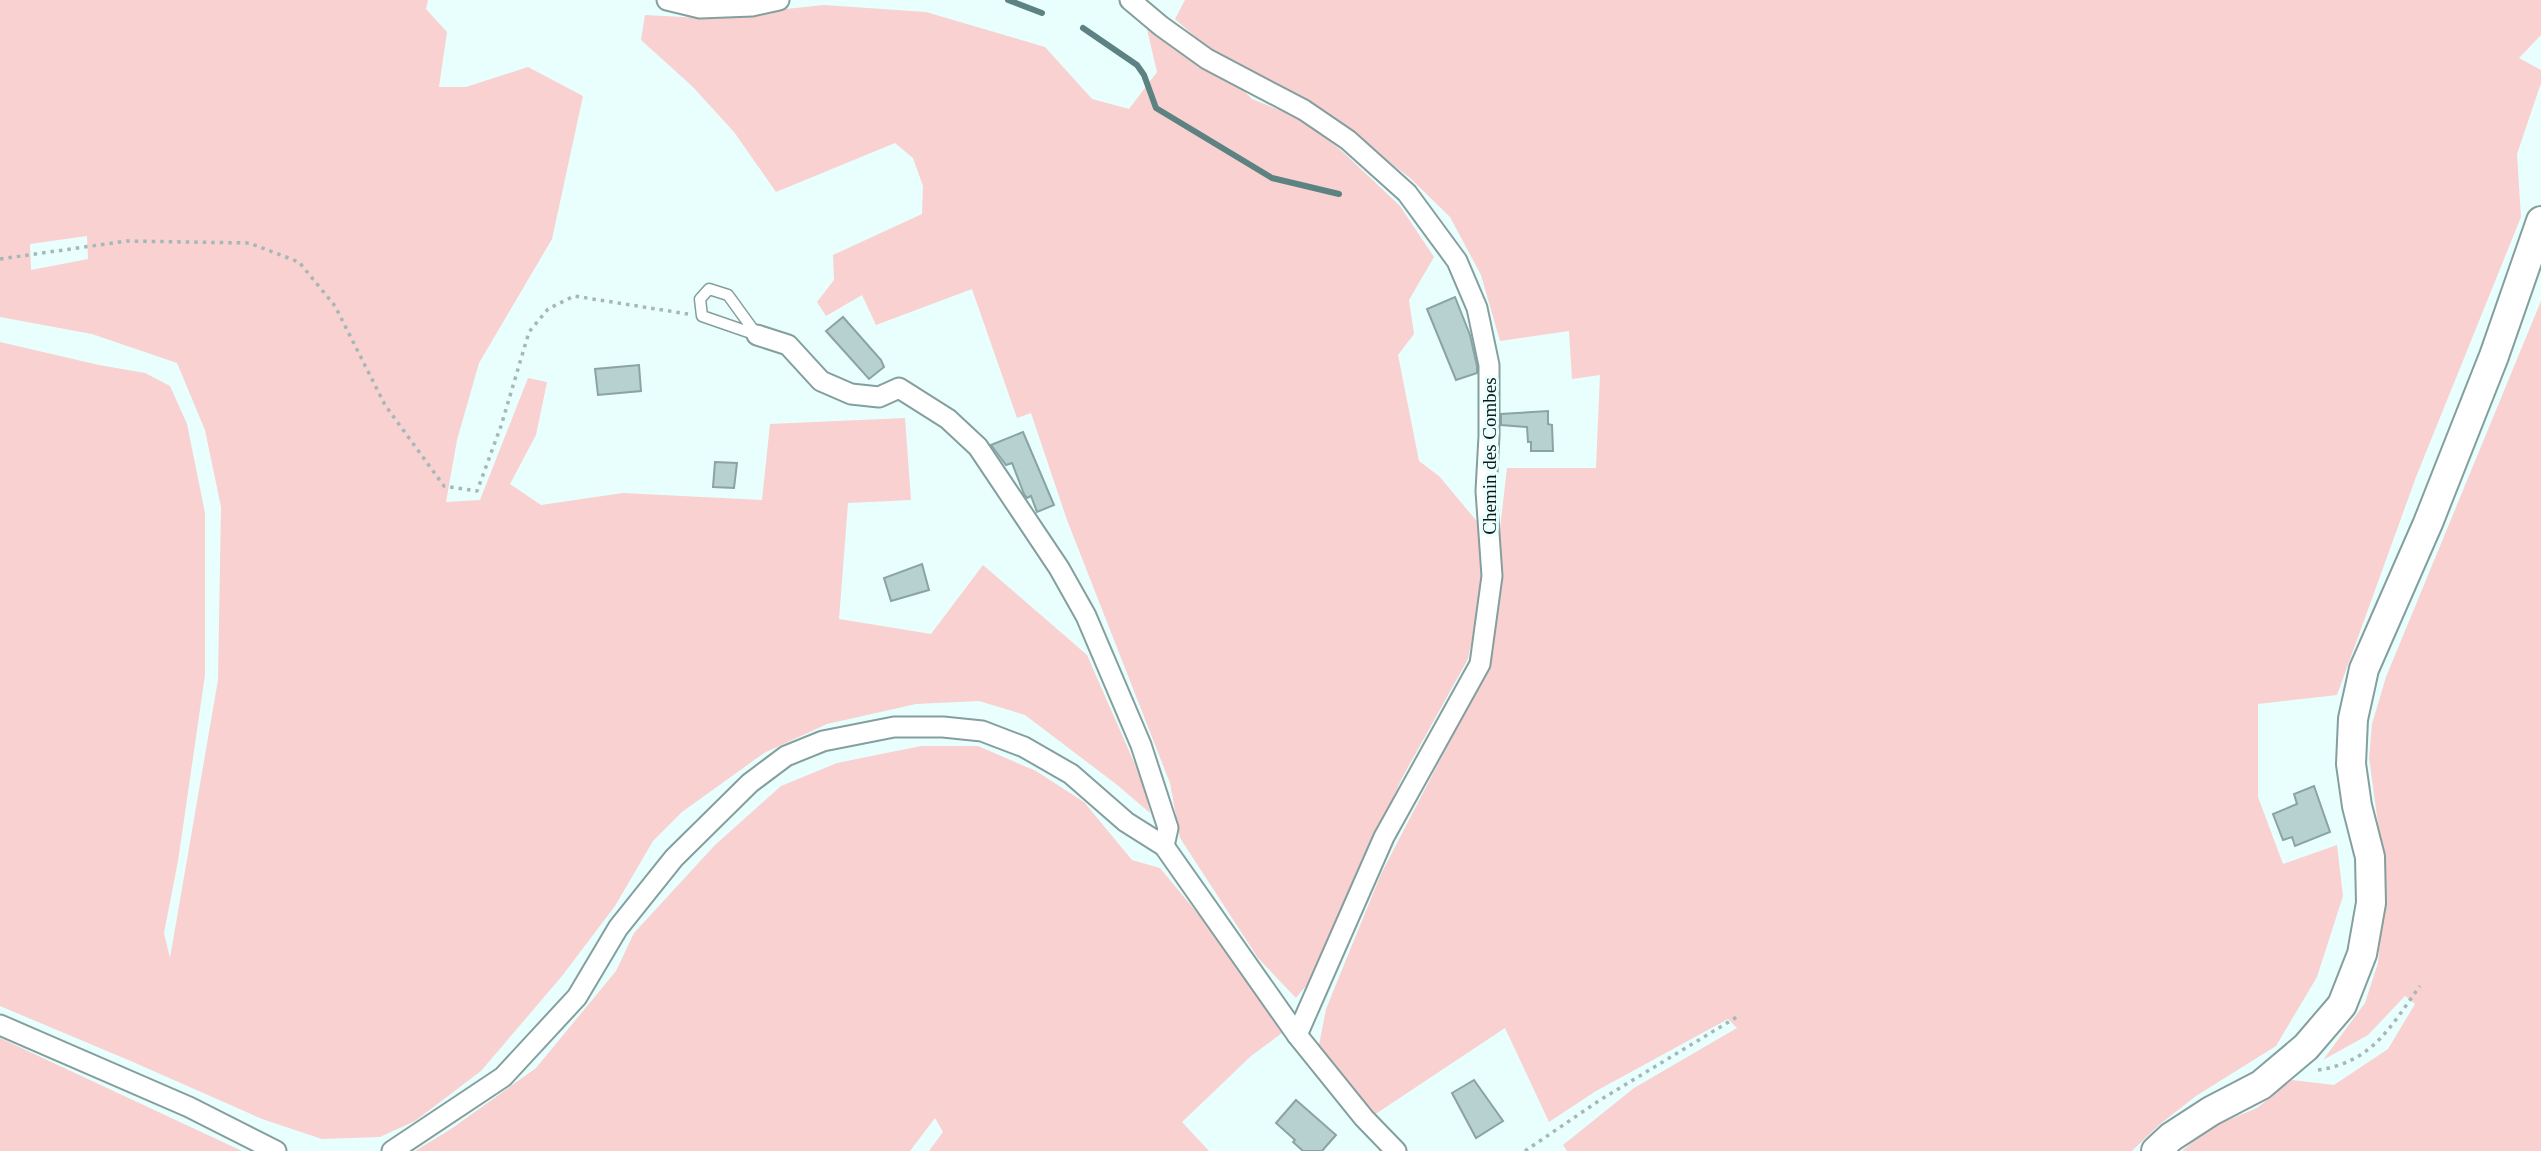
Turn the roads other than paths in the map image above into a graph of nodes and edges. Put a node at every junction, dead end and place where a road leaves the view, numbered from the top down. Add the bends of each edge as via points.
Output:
1 (667, 0) edge
2 (779, 0) edge
3 (1130, 0) edge
4 (2541, 221) edge
5 (757, 335) junction
6 (1164, 845) junction
7 (0, 1025) edge
8 (1297, 1035) junction
9 (276, 1151) edge
10 (392, 1151) edge
11 (1396, 1151) edge
12 (2156, 1151) edge

1 - 2 street via 700,8
3 - 8 street, Chemin des Combes via 1208,59 1304,110 1348,140 1407,193 1457,261 1477,308 1489,365 1486,491 1492,576 1480,664 1384,837
4 - 12 street via 2428,523 2364,668 2352,730 2351,764 2370,857 2371,903 2361,954 2342,1005 2306,1047 2261,1086 2211,1111
5 - 5 lane via 702,316 700,299 709,289 729,296
5 - 6 street via 788,345 821,381 851,394 879,397 899,388 947,419 978,447 1086,616 1160,799 1168,828
6 - 8 street
6 - 10 street via 1126,822 1072,774 1024,747 982,731 894,727 823,741 786,756 750,783 674,858 618,928 577,997 503,1077
7 - 9 street via 189,1107
8 - 11 street

